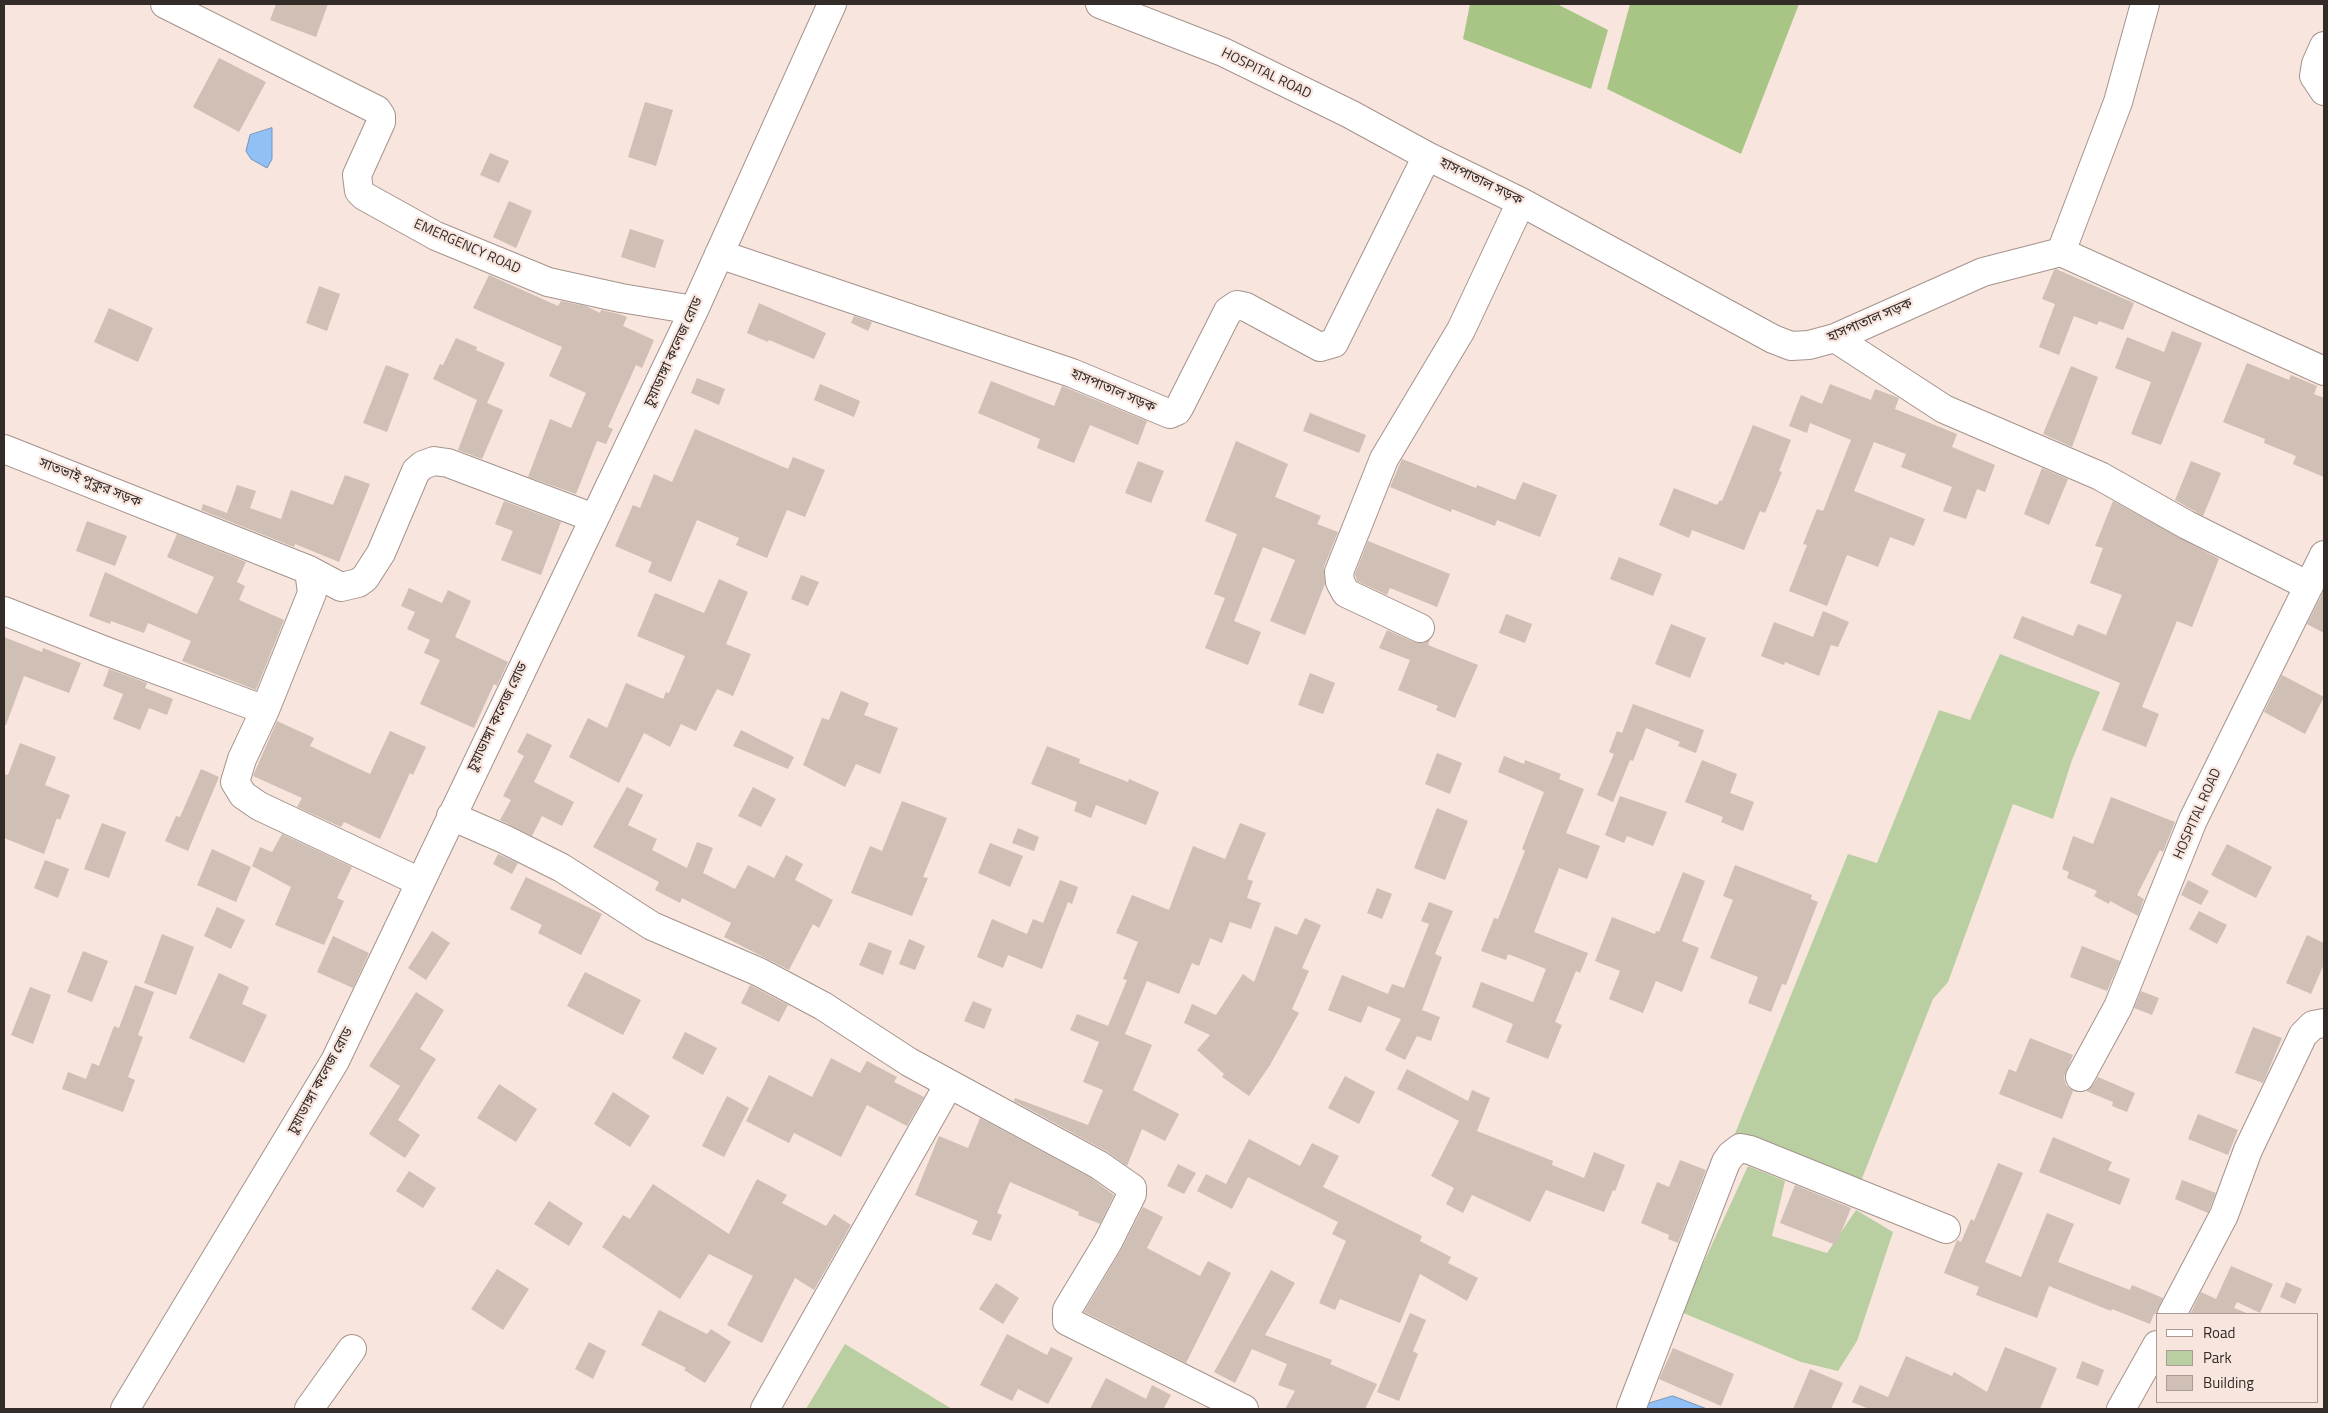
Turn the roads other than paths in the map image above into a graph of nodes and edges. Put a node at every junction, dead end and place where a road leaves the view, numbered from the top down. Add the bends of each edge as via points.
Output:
1 (165, 4) edge
2 (832, 4) edge
3 (1100, 4) edge
4 (2145, 4) edge
5 (2324, 46) edge
6 (2324, 91) edge
7 (1427, 156) junction
8 (1521, 202) junction
9 (2061, 252) junction
10 (719, 254) junction
11 (694, 310) junction
12 (1835, 338) junction
13 (2324, 371) edge
14 (4, 449) edge
15 (594, 518) junction
16 (2324, 554) edge
17 (309, 570) junction
18 (2308, 586) junction
19 (4, 611) edge
20 (1420, 628) dead end
21 (265, 710) junction
22 (451, 816) junction
23 (420, 882) junction
24 (2324, 1023) edge
25 (2080, 1078) dead end
26 (949, 1084) junction
27 (1946, 1229) dead end
28 (2173, 1313) edge
29 (2156, 1347) edge
30 (352, 1349) dead end
31 (125, 1409) edge
32 (309, 1409) edge
33 (765, 1409) edge
34 (1244, 1409) edge
35 (1631, 1409) edge
36 (2121, 1409) edge

1 - 11 street, EMERGENCY ROAD via 377,110 381,116 379,128 358,175 359,192 364,196 436,236 548,282
2 - 10 street, চুয়াডাঙ্গা কলেজ রোড
3 - 7 street, HOSPITAL ROAD via 1223,52
4 - 9 street via 2118,102
5 - 6 street via 2314,76
7 - 8 street, হাসপাতাল সড়ক
7 - 10 street, হাসপাতাল সড়ক via 1334,344 1320,347 1237,305 1228,311 1180,406 1170,414 1072,373
8 - 12 street, হাসপাতাল সড়ক via 1773,339 1791,346
8 - 20 street via 1461,330 1384,459 1339,572 1346,593
9 - 12 street, হাসপাতাল সড়ক via 1983,272
9 - 13 street
10 - 11 street, চুয়াডাঙ্গা কলেজ রোড
11 - 15 street, চুয়াডাঙ্গা কলেজ রোড
12 - 18 street via 1944,410 2100,476 2187,525
14 - 17 street, সাতভাই পুকুর সড়ক
15 - 17 street, সাতভাই পুকুর সড়ক via 461,467 434,461 416,471 381,553 365,578 341,587
15 - 22 street, চুয়াডাঙ্গা কলেজ রোড
16 - 18 street, HOSPITAL ROAD
17 - 21 street via 312,593
18 - 25 street, HOSPITAL ROAD via 2192,820 2118,1007
19 - 21 street
21 - 23 street via 235,782 243,795 259,806
22 - 23 street, চুয়াডাঙ্গা কলেজ রোড
22 - 26 street via 562,868 652,926 759,972 823,1006
23 - 31 street, চুয়াডাঙ্গা কলেজ রোড via 335,1061
24 - 28 street via 2313,1025 2303,1035 2248,1150 2224,1215
26 - 33 street
26 - 34 street via 1099,1165 1132,1188 1112,1234 1067,1310 1067,1320
27 - 35 street via 1740,1148 1726,1162
29 - 36 street
30 - 32 street

